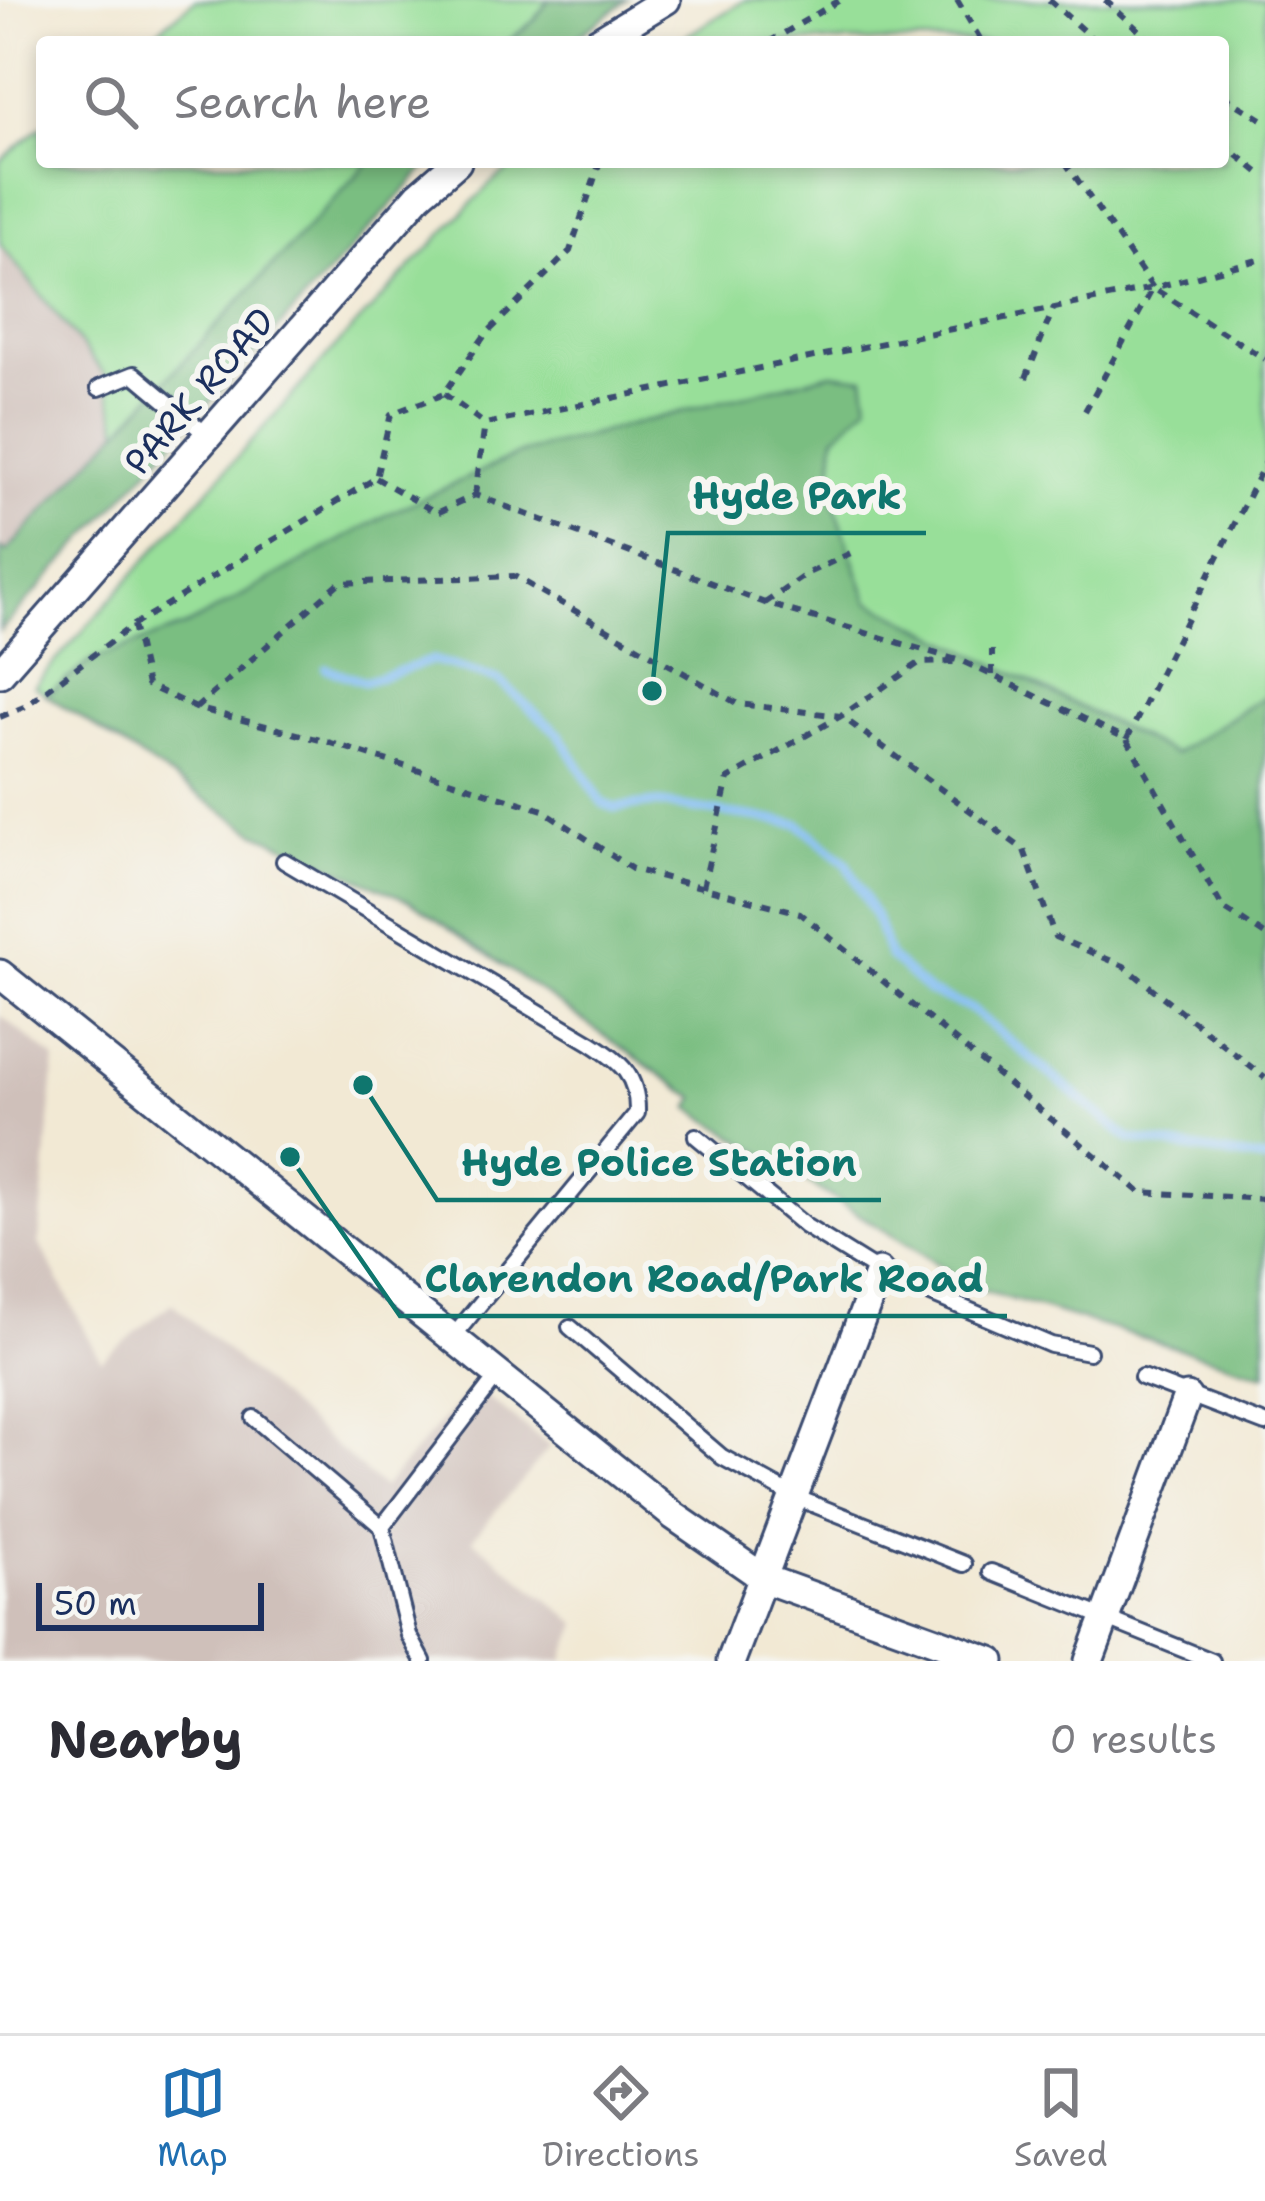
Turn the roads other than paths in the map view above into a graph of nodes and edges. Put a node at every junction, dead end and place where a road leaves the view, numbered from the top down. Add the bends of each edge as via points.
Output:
1 (666, 0) edge
2 (607, 36) edge
3 (450, 168) edge
4 (99, 388) dead end
5 (208, 436) junction
6 (0, 673) edge
7 (284, 861) dead end
8 (0, 974) edge
9 (696, 1136) dead end
10 (878, 1272) junction
11 (570, 1327) dead end
12 (452, 1338) junction
13 (1089, 1352) dead end
14 (498, 1375) junction
15 (1142, 1377) dead end
16 (1187, 1397) junction
17 (254, 1418) dead end
18 (1265, 1424) edge
19 (795, 1497) junction
20 (382, 1527) junction
21 (964, 1564) dead end
22 (992, 1573) dead end
23 (765, 1579) junction
24 (1105, 1619) junction
25 (423, 1661) edge
26 (731, 1661) edge
27 (991, 1661) edge
28 (1089, 1661) edge
29 (1212, 1661) edge

1 - 2 street
3 - 5 street, PARK ROAD
4 - 5 lane via 134,374
5 - 6 street, PARK ROAD
7 - 12 lane via 621,1062 638,1087 637,1113
8 - 12 street
9 - 10 lane via 805,1226
10 - 13 lane via 1052,1345
10 - 19 street
11 - 19 lane via 722,1457
12 - 14 street
14 - 20 lane
14 - 23 street
15 - 16 lane
16 - 18 lane
16 - 24 street
17 - 20 lane
19 - 21 lane
19 - 23 street
20 - 25 lane
22 - 24 lane
23 - 26 street
23 - 27 street
24 - 28 street
24 - 29 lane

